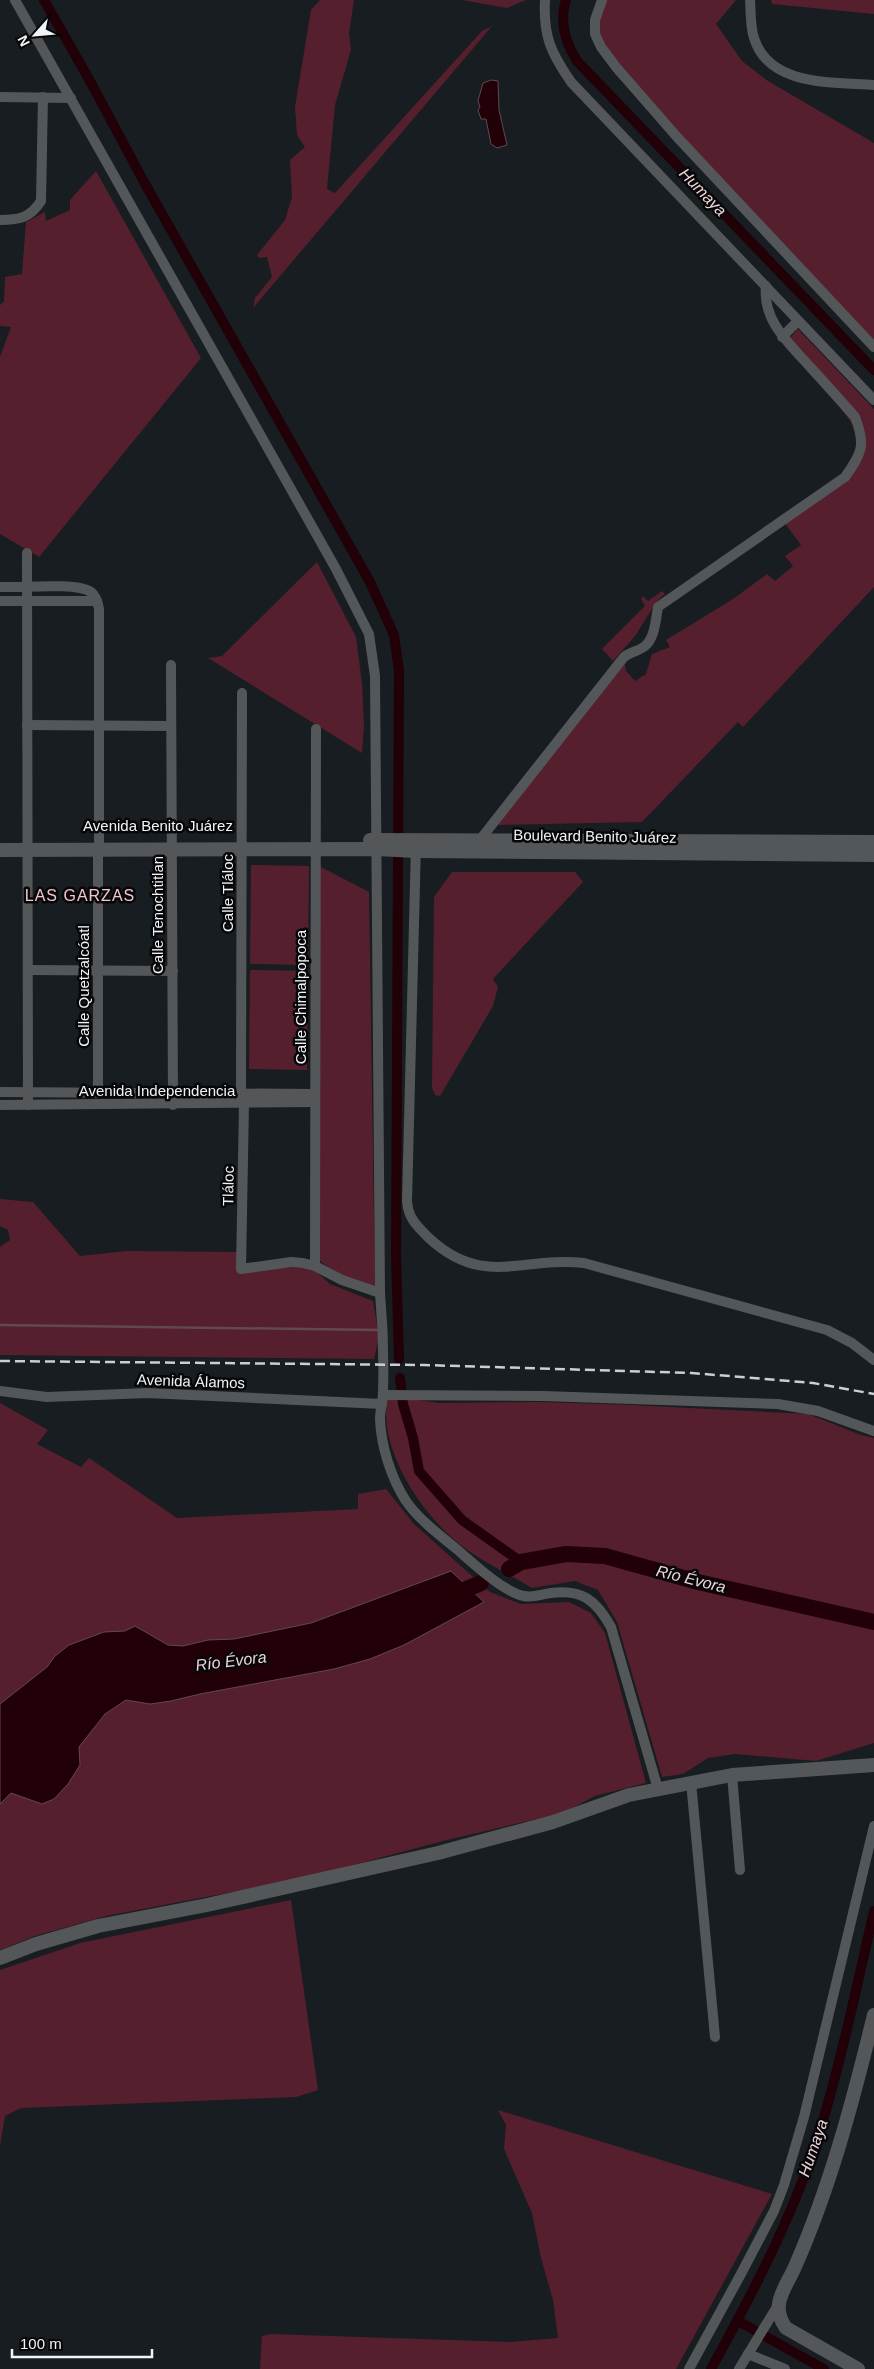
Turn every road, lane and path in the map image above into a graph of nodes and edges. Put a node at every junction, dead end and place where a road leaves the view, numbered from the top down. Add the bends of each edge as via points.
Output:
1 (15, 0) edge
2 (545, 0) edge
3 (602, 0) edge
4 (750, 0) edge
5 (874, 85) edge
6 (0, 97) edge
7 (43, 97) junction
8 (71, 98) junction
9 (0, 220) edge
10 (766, 286) junction
11 (798, 321) junction
12 (782, 337) junction
13 (874, 347) edge
14 (874, 400) edge
15 (27, 553) dead end
16 (0, 588) edge
17 (28, 588) junction
18 (0, 601) edge
19 (28, 601) junction
20 (97, 601) junction
21 (172, 665) dead end
22 (242, 693) dead end
23 (27, 725) junction
24 (98, 726) junction
25 (171, 726) junction
26 (316, 729) dead end
27 (0, 840) edge
28 (479, 840) junction
29 (874, 842) edge
30 (380, 844) junction
31 (28, 845) junction
32 (98, 845) junction
33 (172, 845) junction
34 (242, 845) junction
35 (316, 845) junction
36 (412, 845) junction
37 (0, 850) edge
38 (874, 855) edge
39 (28, 970) junction
40 (98, 971) junction
41 (173, 971) junction
42 (0, 1092) edge
43 (28, 1092) junction
44 (98, 1093) junction
45 (173, 1093) junction
46 (241, 1093) junction
47 (315, 1098) junction
48 (173, 1104) junction
49 (244, 1104) junction
50 (0, 1105) edge
51 (28, 1106) junction
52 (315, 1266) junction
53 (380, 1294) junction
54 (874, 1360) edge
55 (0, 1391) edge
56 (383, 1399) junction
57 (874, 1431) edge
58 (874, 1765) edge
59 (732, 1775) junction
60 (691, 1782) junction
61 (658, 1789) junction
62 (874, 1826) edge
63 (740, 1870) dead end
64 (0, 1958) edge
65 (874, 2015) edge
66 (715, 2037) dead end
67 (778, 2305) junction
68 (748, 2354) junction
69 (689, 2369) edge
70 (739, 2369) edge
71 (785, 2369) edge
72 (858, 2369) edge

1 - 8 street
2 - 10 street via 546,37 554,57 571,82
3 - 13 street via 595,20 595,34 616,67 677,137
4 - 5 street via 756,45 781,69 805,80
6 - 7 street
7 - 8 street
7 - 9 street via 41,201 26,217
8 - 30 street via 331,560 369,634 375,676
10 - 11 street
10 - 12 street via 769,314
11 - 12 street
11 - 14 street
12 - 28 street via 855,417 862,440 858,458 846,477 658,607 651,637 645,646 624,657
15 - 17 street
16 - 17 street
17 - 19 street
17 - 20 street via 83,588
18 - 19 street
19 - 20 street
19 - 23 street
20 - 24 street, Calle Quetzalcóatl
21 - 25 street, Calle Tenochtitlan
22 - 34 street, Calle Tláloc
23 - 24 street
23 - 31 street
24 - 25 street
24 - 32 street, Calle Quetzalcóatl
25 - 33 street, Calle Tenochtitlan
26 - 35 street, Calle Chimalpopoca
27 - 31 street, Avenida Benito Juárez
28 - 29 street, Boulevard Benito Juárez
28 - 36 street, Boulevard Benito Juárez
30 - 35 street, Boulevard Benito Juárez
30 - 36 street, Boulevard Benito Juárez
30 - 53 street
31 - 32 street, Avenida Benito Juárez
31 - 37 street, Avenida Benito Juárez
31 - 39 street
32 - 33 street, Avenida Benito Juárez
32 - 40 street, Calle Quetzalcóatl
33 - 34 street, Avenida Benito Juárez
33 - 41 street, Calle Tenochtitlan
34 - 35 street, Avenida Benito Juárez
34 - 46 street, Calle Tláloc
35 - 47 street, Calle Chimalpopoca
36 - 38 street, Boulevard Benito Juárez
36 - 54 street via 408,1201 411,1219 419,1228 451,1256 472,1265 491,1268 555,1262 584,1263 827,1330
39 - 40 street
39 - 43 street
40 - 41 street
40 - 44 street, Calle Quetzalcóatl
41 - 45 street, Calle Tenochtitlan
42 - 43 street, Avenida Independencia
43 - 44 street, Avenida Independencia
43 - 51 street
44 - 45 street, Avenida Independencia
45 - 46 street, Avenida Independencia
45 - 48 street, Calle Tenochtitlan
46 - 47 street, Avenida Independencia
47 - 49 street, Avenida Independencia
47 - 52 street, Calle Chimalpopoca
48 - 49 street, Avenida Independencia
48 - 51 street, Avenida Independencia
49 - 52 street, Tláloc via 242,1269 291,1262
50 - 51 street, Avenida Independencia
52 - 53 street
53 - 56 street
55 - 56 street, Avenida Álamos via 46,1397 147,1393
56 - 57 street, Avenida Álamos via 543,1396 791,1405
56 - 61 street via 380,1418 393,1476 407,1502 431,1527 513,1591 524,1596 537,1596 567,1591 586,1596 602,1610 611,1627
58 - 59 street
59 - 60 street
59 - 63 street
60 - 61 street
60 - 66 street
61 - 64 street via 629,1794 553,1822 438,1853 98,1926
62 - 69 street via 804,2117 784,2185 774,2211
65 - 67 street via 844,2127 808,2238
67 - 68 street
67 - 72 street via 778,2318 786,2328
68 - 70 street
68 - 71 street

